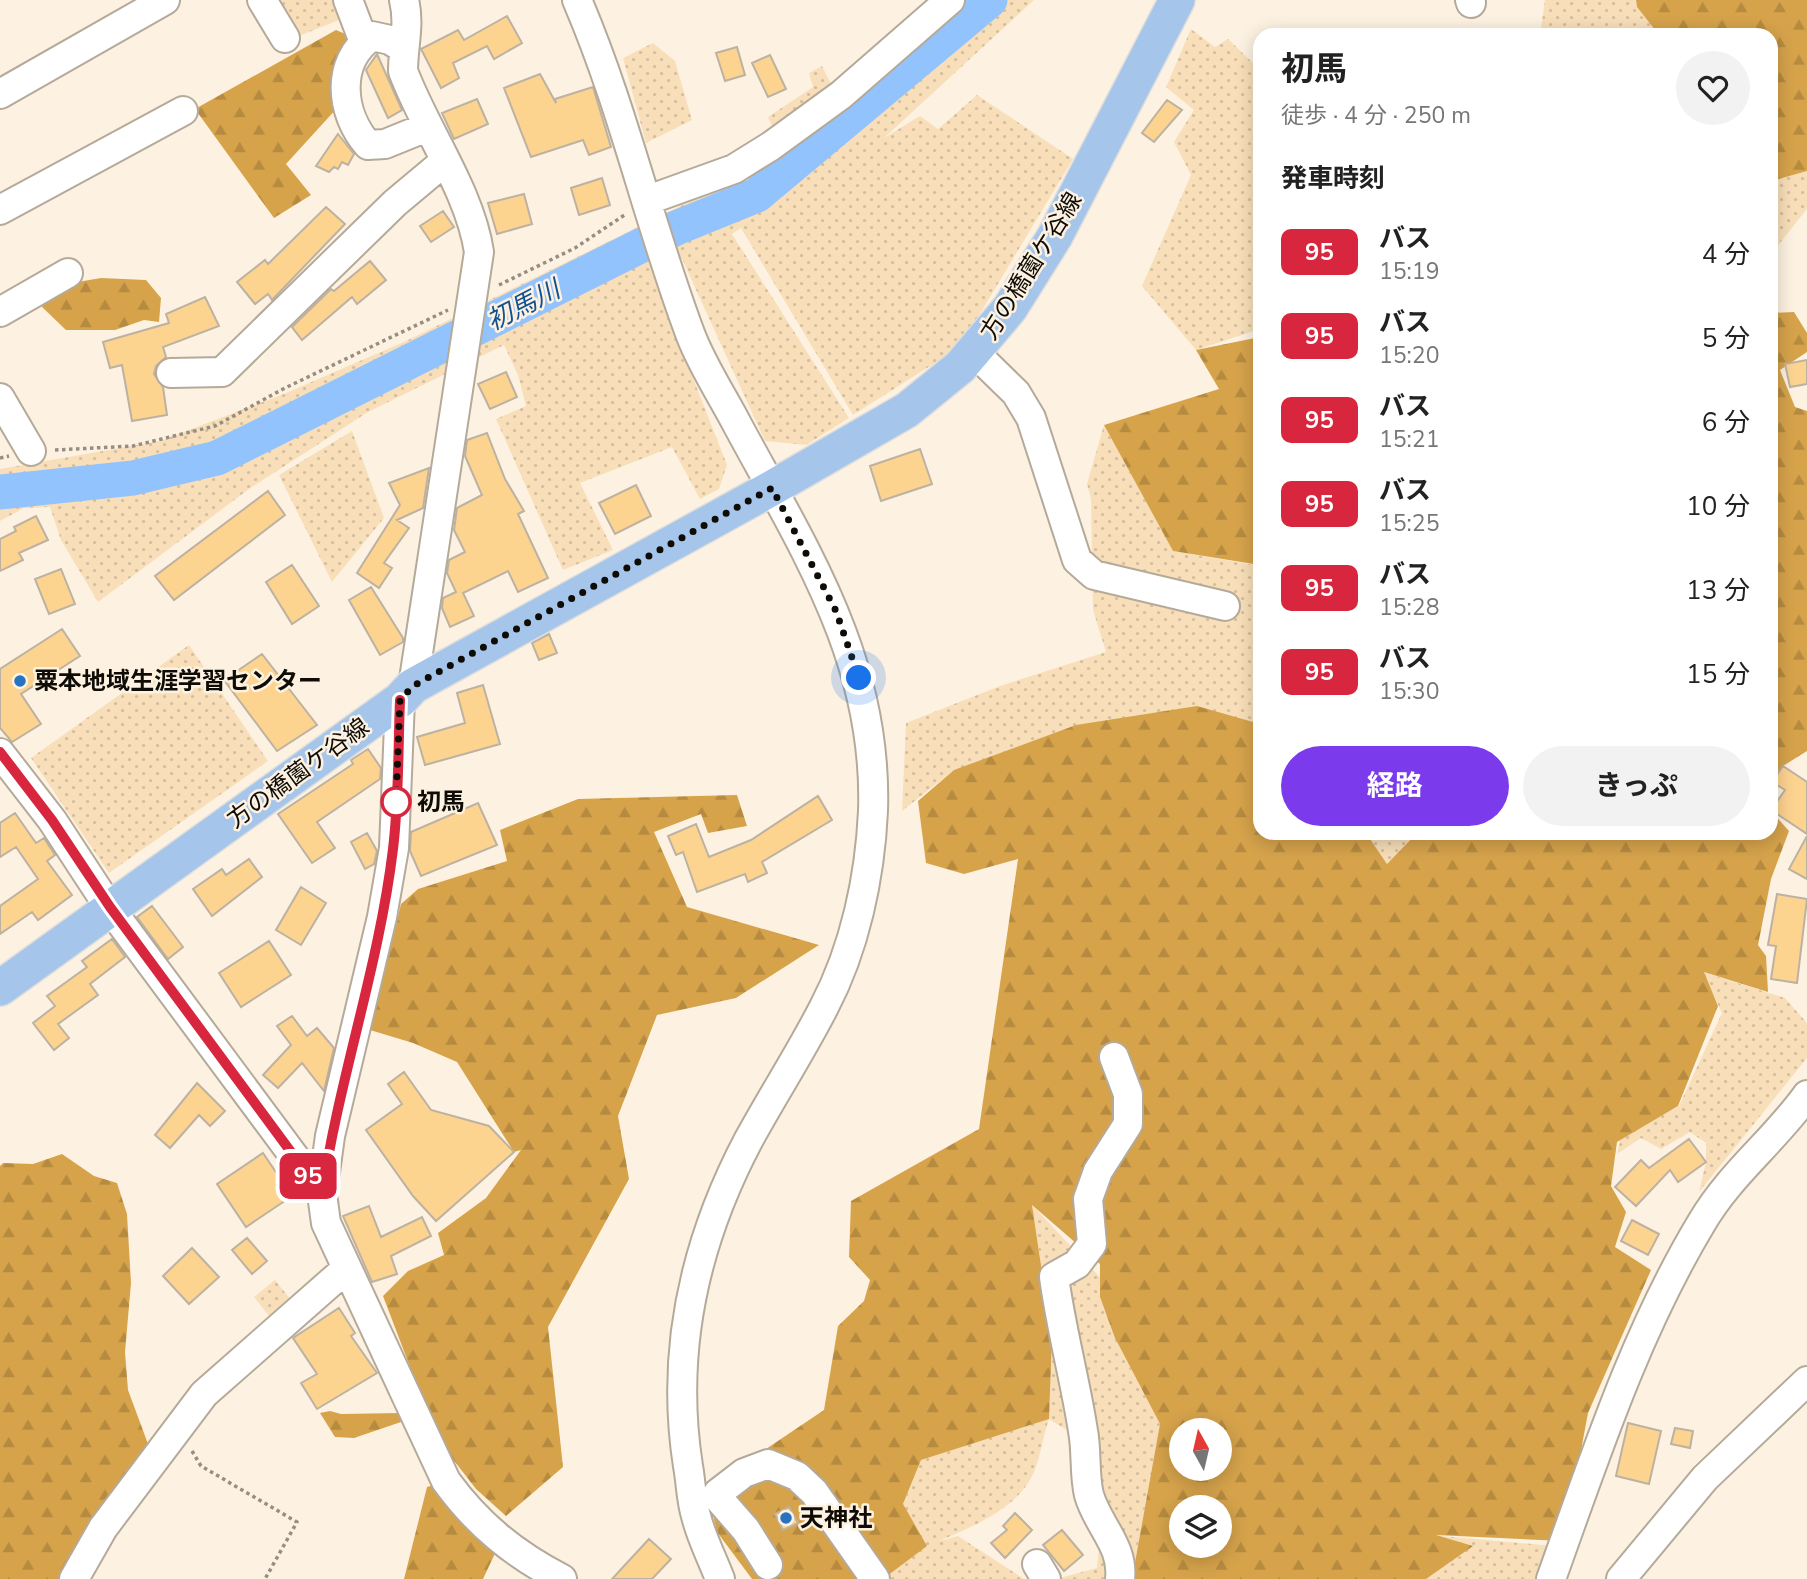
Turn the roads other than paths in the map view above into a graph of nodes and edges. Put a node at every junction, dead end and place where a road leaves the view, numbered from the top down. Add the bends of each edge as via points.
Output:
1 (164, 0) edge
2 (262, 0) edge
3 (348, 0) edge
4 (404, 0) edge
5 (577, 0) edge
6 (950, 0) edge
7 (1177, 0) edge
8 (285, 38) dead end
9 (364, 42) junction
10 (403, 48) junction
11 (0, 94) edge
12 (183, 111) dead end
13 (427, 127) junction
14 (444, 162) junction
15 (650, 205) junction
16 (0, 210) edge
17 (68, 273) dead end
18 (0, 313) edge
19 (975, 352) junction
20 (171, 373) dead end
21 (0, 398) edge
22 (31, 451) road end
23 (772, 488) junction
24 (1225, 606) dead end
25 (407, 693) junction
26 (0, 752) edge
27 (110, 907) junction
28 (0, 988) edge
29 (1114, 1057) dead end
30 (1807, 1095) edge
31 (322, 1194) junction
32 (346, 1269) junction
33 (1807, 1381) edge
34 (768, 1565) dead end
35 (74, 1579) edge
36 (562, 1579) edge
37 (720, 1579) edge
38 (875, 1579) edge
39 (1120, 1579) edge
40 (1550, 1579) edge
41 (1621, 1579) edge

1 - 11 street
2 - 8 street
3 - 9 street
4 - 10 street via 408,24
5 - 15 street via 599,51
6 - 15 street via 841,94 771,146 734,169
7 - 19 main road, 方の橋薗ケ谷線 via 1055,236 1010,308
9 - 10 street via 372,36
9 - 13 street via 348,65 345,88 352,123 364,140 368,145 385,144
10 - 13 street via 403,71
12 - 16 street
13 - 14 street
14 - 20 street via 395,203 222,372
14 - 25 street via 476,234 478,253
15 - 23 street via 692,340
17 - 18 street
19 - 23 main road, 方の橋薗ケ谷線 via 907,410
19 - 24 street via 1016,393 1031,418 1077,560 1094,575
21 - 22 street
23 - 25 main road, 方の橋薗ケ谷線
23 - 37 street via 836,611 859,678 871,748 872,833 857,916 834,987 729,1180 690,1294 683,1342 682,1426 695,1516
25 - 27 main road, 方の橋薗ケ谷線
25 - 31 street via 394,848 330,1136
26 - 27 street
27 - 28 main road, 方の橋薗ケ谷線
27 - 31 street
29 - 39 street via 1128,1094 1128,1124 1098,1171 1088,1199 1092,1244 1077,1264 1054,1277 1087,1450 1089,1494 1122,1560
30 - 40 street via 1703,1220 1650,1316
31 - 32 street via 326,1223
32 - 35 street via 204,1394 103,1528
32 - 36 street via 446,1481 492,1535 525,1560
33 - 41 street via 1705,1478
34 - 38 street via 718,1493 744,1472 768,1464 797,1476 814,1492

